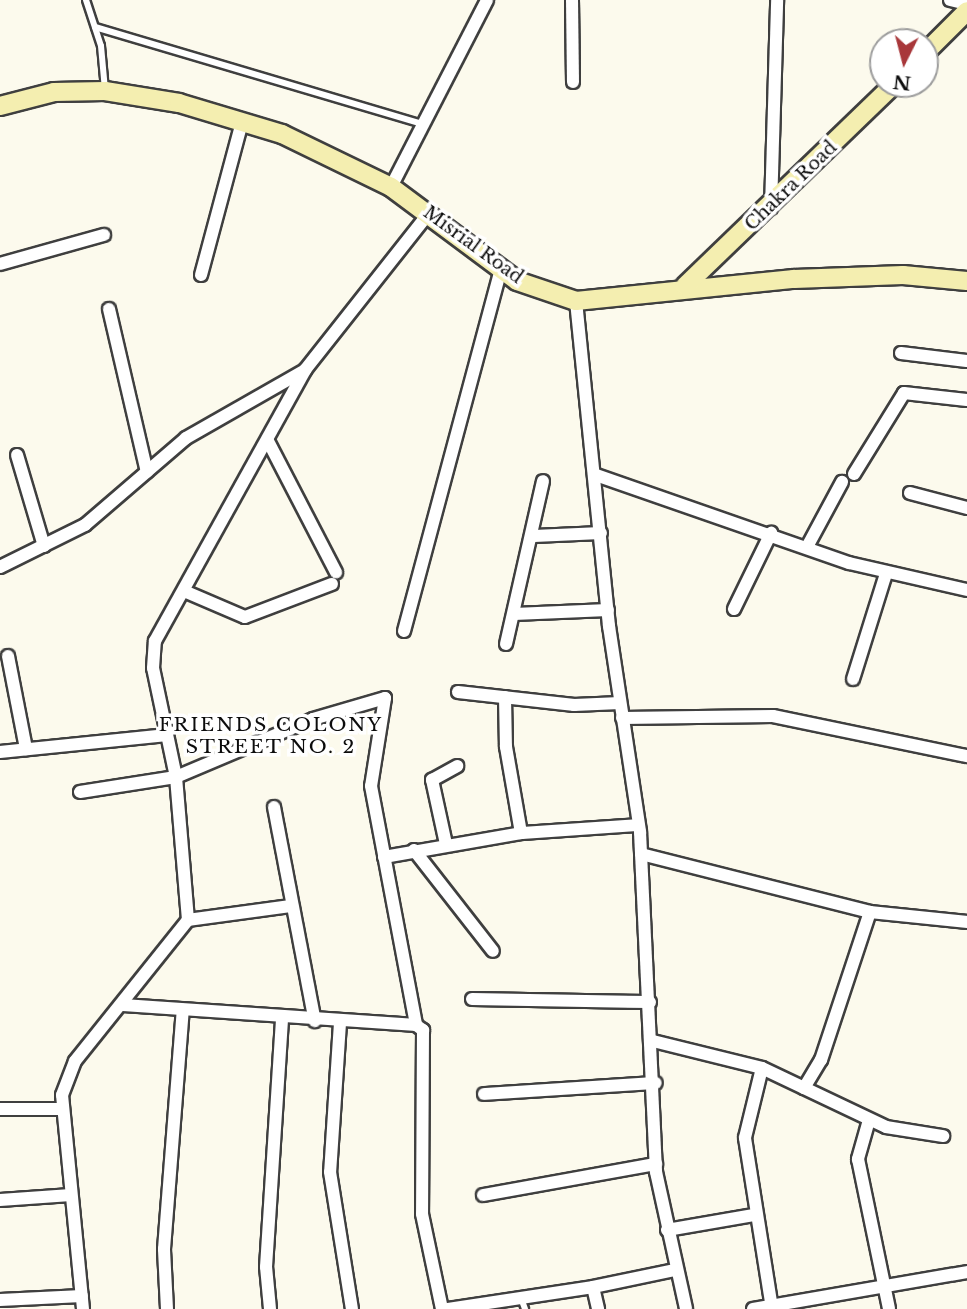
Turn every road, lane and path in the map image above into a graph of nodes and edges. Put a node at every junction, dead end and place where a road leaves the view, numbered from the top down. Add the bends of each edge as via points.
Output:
1 (86, 0) edge
2 (487, 0) edge
3 (572, 0) edge
4 (777, 0) edge
5 (950, 0) edge
6 (967, 4) edge
7 (967, 10) edge
8 (95, 27) junction
9 (939, 39) edge
10 (573, 82) dead end
11 (105, 91) junction
12 (880, 98) edge
13 (0, 106) edge
14 (242, 122) junction
15 (424, 124) junction
16 (391, 187) junction
17 (771, 208) junction
18 (430, 212) junction
19 (104, 234) dead end
20 (0, 264) edge
21 (501, 269) junction
22 (201, 275) dead end
23 (967, 281) edge
24 (685, 286) junction
25 (576, 300) junction
26 (109, 309) dead end
27 (901, 353) dead end
28 (967, 361) edge
29 (305, 370) junction
30 (967, 399) edge
31 (268, 441) junction
32 (17, 455) dead end
33 (147, 472) junction
34 (854, 474) dead end
35 (596, 475) junction
36 (543, 481) dead end
37 (842, 482) dead end
38 (910, 493) dead end
39 (967, 508) edge
40 (601, 533) junction
41 (771, 533) junction
42 (534, 536) junction
43 (44, 546) junction
44 (807, 547) junction
45 (0, 567) edge
46 (886, 574) junction
47 (967, 590) edge
48 (184, 591) junction
49 (734, 609) dead end
50 (608, 610) junction
51 (513, 614) junction
52 (404, 631) dead end
53 (506, 643) dead end
54 (8, 656) dead end
55 (853, 679) dead end
56 (458, 692) dead end
57 (505, 697) junction
58 (620, 703) junction
59 (622, 718) junction
60 (167, 735) junction
61 (26, 749) junction
62 (0, 752) edge
63 (967, 756) edge
64 (457, 766) dead end
65 (176, 776) junction
66 (79, 792) dead end
67 (274, 807) dead end
68 (638, 825) junction
69 (521, 833) junction
70 (446, 844) junction
71 (414, 850) junction
72 (641, 854) junction
73 (384, 857) junction
74 (290, 906) junction
75 (870, 912) junction
76 (188, 920) junction
77 (967, 922) edge
78 (493, 951) dead end
79 (472, 999) dead end
80 (650, 1002) junction
81 (123, 1004) junction
82 (183, 1010) junction
83 (282, 1018) junction
84 (315, 1021) junction
85 (340, 1023) junction
86 (416, 1025) junction
87 (653, 1041) junction
88 (762, 1068) junction
89 (656, 1083) junction
90 (804, 1088) junction
91 (484, 1094) dead end
92 (0, 1109) edge
93 (62, 1109) junction
94 (869, 1120) junction
95 (943, 1136) dead end
96 (656, 1164) junction
97 (71, 1195) junction
98 (483, 1195) dead end
99 (0, 1200) edge
100 (754, 1215) junction
101 (667, 1230) junction
102 (676, 1270) junction
103 (967, 1272) edge
104 (593, 1287) junction
105 (885, 1287) junction
106 (0, 1300) edge
107 (82, 1303) edge
108 (523, 1303) edge
109 (830, 1303) edge
110 (772, 1307) edge
111 (167, 1309) edge
112 (270, 1309) edge
113 (352, 1309) edge
114 (442, 1309) edge
115 (448, 1309) edge
116 (598, 1309) edge
117 (686, 1309) edge
118 (753, 1309) edge
119 (889, 1309) edge

1 - 8 lane
2 - 15 street
3 - 10 street
4 - 17 street
5 - 6 street
7 - 9 main road
8 - 11 lane
8 - 15 lane
11 - 13 main road, Misrial Road via 54,92
11 - 14 main road, Misrial Road via 179,103
12 - 17 main road, Chakra Road
14 - 16 main road, Misrial Road
14 - 22 street
15 - 16 street
16 - 18 main road, Misrial Road
17 - 24 main road, Chakra Road
18 - 21 main road, Misrial Road
18 - 29 street
19 - 20 street
21 - 25 main road, Misrial Road via 517,281
21 - 52 street
23 - 24 main road, Misrial Road via 903,275
24 - 25 main road, Misrial Road
25 - 35 street
26 - 33 street
27 - 28 street
29 - 31 street
29 - 33 street via 186,438
30 - 34 street via 904,393
31 - 48 street
31 - 48 street via 334,578 245,617
32 - 43 street
33 - 43 street via 85,525
35 - 40 street
35 - 41 street
36 - 42 street
37 - 44 street
38 - 39 street
40 - 42 street
40 - 50 street
41 - 44 street
41 - 49 street
42 - 51 street
43 - 45 street
44 - 46 street
46 - 47 street
46 - 55 street
48 - 60 street via 155,641 153,668
50 - 51 street
50 - 58 street
51 - 53 street
54 - 61 street
56 - 57 street
57 - 58 street
57 - 69 street via 506,747
58 - 59 street
59 - 63 street via 773,716
59 - 68 street
60 - 61 street
60 - 65 street
61 - 62 street
64 - 70 street via 432,775
65 - 66 street
65 - 73 street via 303,723 386,698 371,786
65 - 76 street
67 - 74 street
68 - 69 street
68 - 72 street
69 - 70 street
70 - 71 street
71 - 73 street
71 - 78 street
72 - 75 street
72 - 80 street
73 - 86 street
74 - 76 street
74 - 84 street
75 - 77 street
75 - 90 street via 821,1060
76 - 81 street
79 - 80 street
80 - 87 street
81 - 82 street
81 - 93 street via 75,1061
82 - 83 street
82 - 111 street via 164,1250
83 - 84 street
83 - 112 street via 266,1267
84 - 85 street
85 - 86 street
85 - 113 street via 330,1172
86 - 114 street via 426,1045 422,1214
87 - 88 street
87 - 89 street
88 - 90 street
88 - 100 street via 745,1138
89 - 91 street
89 - 96 street
90 - 94 street
92 - 93 street
93 - 97 street
94 - 95 street
94 - 105 street via 858,1159
96 - 98 street
96 - 101 street
97 - 99 street
97 - 107 street
100 - 101 street
100 - 110 street
101 - 102 street
102 - 104 street
102 - 117 street
103 - 105 street
104 - 108 street
104 - 116 street
105 - 109 street
105 - 119 street
106 - 107 street
108 - 115 street
109 - 110 street
110 - 118 street

